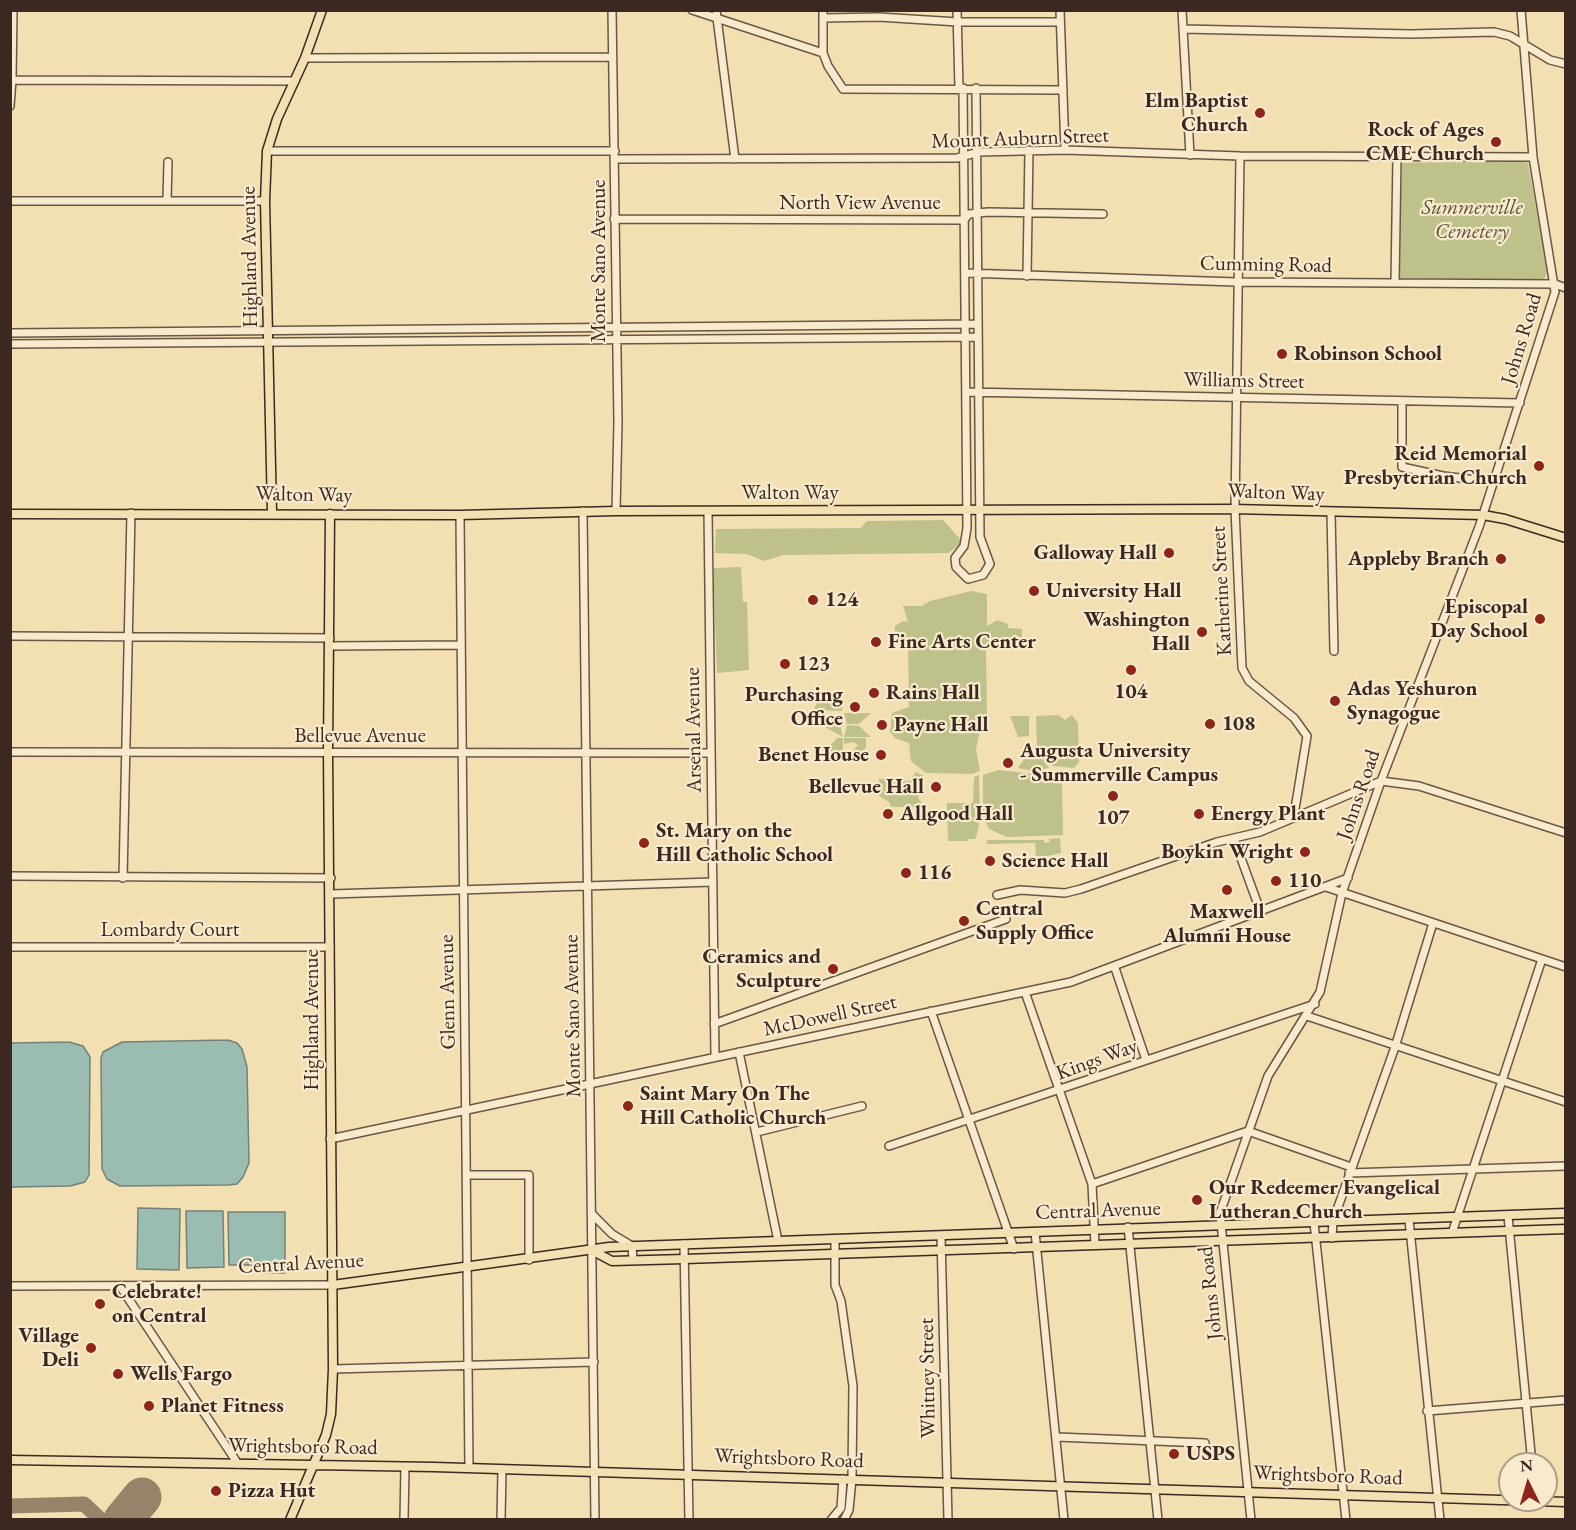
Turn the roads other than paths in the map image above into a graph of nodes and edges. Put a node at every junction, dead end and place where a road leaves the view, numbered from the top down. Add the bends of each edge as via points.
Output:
1 (322, 10) edge
2 (612, 10) edge
3 (692, 10) edge
4 (957, 10) edge
5 (1060, 10) edge
6 (1182, 10) edge
7 (1521, 10) edge
8 (716, 14) edge
9 (823, 14) edge
10 (879, 14) edge
11 (12, 16) edge
12 (958, 22) junction
13 (1060, 22) junction
14 (1183, 29) junction
15 (1523, 42) junction
16 (824, 53) junction
17 (612, 57) junction
18 (305, 58) junction
19 (1566, 64) edge
20 (12, 80) junction
21 (295, 81) junction
22 (961, 88) junction
23 (976, 88) junction
24 (1063, 90) junction
25 (10, 106) edge
26 (1029, 150) junction
27 (1065, 150) junction
28 (267, 151) junction
29 (977, 153) junction
30 (1190, 154) junction
31 (615, 155) junction
32 (1240, 156) junction
33 (1533, 156) junction
34 (1397, 157) junction
35 (963, 158) junction
36 (735, 159) junction
37 (168, 162) dead end
38 (167, 200) junction
39 (10, 201) edge
40 (265, 201) junction
41 (1027, 211) junction
42 (977, 213) junction
43 (1103, 214) dead end
44 (614, 219) junction
45 (964, 220) junction
46 (966, 273) junction
47 (978, 273) junction
48 (1027, 276) junction
49 (1236, 282) junction
50 (1395, 282) junction
51 (1555, 284) junction
52 (1566, 288) edge
53 (978, 324) junction
54 (966, 325) junction
55 (762, 326) junction
56 (844, 326) junction
57 (530, 327) junction
58 (616, 327) junction
59 (392, 328) junction
60 (455, 328) junction
61 (270, 330) junction
62 (136, 332) junction
63 (10, 333) edge
64 (978, 337) junction
65 (966, 338) junction
66 (844, 339) junction
67 (762, 340) junction
68 (530, 341) junction
69 (616, 341) junction
70 (270, 342) junction
71 (393, 342) junction
72 (455, 342) junction
73 (136, 343) junction
74 (10, 344) edge
75 (967, 392) junction
76 (979, 392) junction
77 (1236, 398) junction
78 (1402, 401) junction
79 (1520, 403) junction
80 (967, 446) junction
81 (980, 447) junction
82 (1493, 482) junction
83 (1235, 509) junction
84 (967, 510) junction
85 (980, 510) junction
86 (583, 511) junction
87 (616, 511) junction
88 (708, 511) junction
89 (131, 513) junction
90 (272, 513) junction
91 (1330, 513) junction
92 (10, 514) edge
93 (330, 514) junction
94 (460, 515) junction
95 (1483, 515) junction
96 (1566, 538) edge
97 (10, 636) edge
98 (129, 637) junction
99 (330, 642) junction
100 (461, 645) junction
101 (1334, 651) dead end
102 (10, 752) edge
103 (126, 752) junction
104 (462, 752) junction
105 (328, 753) junction
106 (586, 753) junction
107 (710, 753) junction
108 (1381, 781) junction
109 (1294, 815) junction
110 (1566, 833) edge
111 (1234, 839) junction
112 (10, 876) edge
113 (123, 878) junction
114 (331, 878) junction
115 (1348, 878) junction
116 (713, 882) junction
117 (588, 887) junction
118 (1326, 887) junction
119 (464, 890) junction
120 (1342, 893) junction
121 (331, 894) junction
122 (997, 895) dead end
123 (1261, 912) junction
124 (1006, 919) dead end
125 (1433, 923) junction
126 (10, 947) edge
127 (330, 947) junction
128 (1542, 959) junction
129 (1566, 967) edge
130 (1115, 968) junction
131 (1025, 992) junction
132 (1315, 1004) junction
133 (931, 1011) junction
134 (1307, 1016) junction
135 (714, 1024) junction
136 (1395, 1047) junction
137 (739, 1052) junction
138 (715, 1056) junction
139 (1146, 1060) junction
140 (1502, 1080) junction
141 (591, 1082) junction
142 (1058, 1091) junction
143 (1566, 1102) edge
144 (862, 1106) dead end
145 (466, 1109) junction
146 (968, 1119) junction
147 (756, 1131) junction
148 (1248, 1131) junction
149 (330, 1138) junction
150 (889, 1146) dead end
151 (1566, 1166) edge
152 (1350, 1170) junction
153 (1472, 1170) junction
154 (467, 1175) junction
155 (1092, 1184) junction
156 (1566, 1213) edge
157 (592, 1214) junction
158 (1508, 1216) junction
159 (1457, 1218) junction
160 (1409, 1220) junction
161 (1333, 1221) junction
162 (1314, 1223) junction
163 (1221, 1226) junction
164 (1128, 1227) junction
165 (1095, 1229) junction
166 (1566, 1229) edge
167 (1509, 1231) junction
168 (1006, 1232) junction
169 (1035, 1232) junction
170 (1452, 1233) junction
171 (1410, 1234) junction
172 (941, 1236) junction
173 (1332, 1238) junction
174 (1315, 1239) junction
175 (778, 1240) junction
176 (835, 1240) junction
177 (1222, 1240) junction
178 (684, 1244) junction
179 (1130, 1244) junction
180 (1095, 1245) junction
181 (632, 1246) junction
182 (1037, 1248) junction
183 (1014, 1249) junction
184 (592, 1251) junction
185 (942, 1251) junction
186 (835, 1255) junction
187 (685, 1259) junction
188 (529, 1260) junction
189 (633, 1260) junction
190 (467, 1266) junction
191 (333, 1285) junction
192 (10, 1286) edge
193 (120, 1286) junction
194 (594, 1362) junction
195 (468, 1365) junction
196 (333, 1369) junction
197 (1566, 1400) edge
198 (1525, 1403) junction
199 (1427, 1411) junction
200 (1057, 1437) junction
201 (1151, 1441) junction
202 (1205, 1443) dead end
203 (1531, 1452) edge
204 (10, 1460) edge
205 (238, 1464) junction
206 (314, 1465) junction
207 (405, 1467) junction
208 (469, 1468) junction
209 (502, 1469) junction
210 (595, 1472) junction
211 (688, 1474) junction
212 (848, 1479) junction
213 (946, 1482) junction
214 (1061, 1485) junction
215 (1155, 1488) junction
216 (1249, 1492) junction
217 (1343, 1495) junction
218 (1438, 1498) junction
219 (1498, 1500) edge
220 (291, 1520) edge
221 (404, 1520) edge
222 (501, 1520) edge
223 (595, 1520) edge
224 (689, 1520) edge
225 (831, 1520) edge
226 (844, 1520) edge
227 (948, 1520) edge
228 (1064, 1520) edge
229 (1158, 1520) edge
230 (1251, 1520) edge
231 (1346, 1520) edge
232 (1440, 1520) edge

1 - 18 main road, Highland Avenue
2 - 17 street, Monte Sano Avenue
3 - 8 street
4 - 12 street
5 - 13 street
6 - 14 street
7 - 15 street, Johns Road
8 - 16 street
8 - 36 street
9 - 10 street
9 - 16 street
10 - 12 street
11 - 20 street
12 - 13 street
12 - 22 street
13 - 24 street
14 - 15 street via 1494,32
14 - 30 street
15 - 19 street via 1550,60
15 - 33 street, Johns Road
16 - 22 street via 843,89
17 - 18 street
17 - 31 street, Monte Sano Avenue
18 - 21 main road, Highland Avenue
20 - 21 street
20 - 25 street
21 - 28 main road, Highland Avenue
22 - 23 street
22 - 35 street
23 - 24 street
23 - 29 street
24 - 27 street
26 - 27 street, Mount Auburn Street
26 - 29 street, Mount Auburn Street
26 - 41 street
27 - 30 street, Mount Auburn Street
28 - 31 street, Mount Auburn Street
28 - 40 main road, Highland Avenue
29 - 35 street, Mount Auburn Street
29 - 42 street
30 - 32 street, Mount Auburn Street
31 - 36 street, Mount Auburn Street
31 - 44 street, Monte Sano Avenue
32 - 34 street, Mount Auburn Street
32 - 49 street, Katherine Street
33 - 34 street, Mount Auburn Street
33 - 51 street, Johns Road
34 - 50 street
35 - 36 street, Mount Auburn Street
35 - 45 street
37 - 38 street
38 - 39 street
38 - 40 street
40 - 61 main road, Highland Avenue
41 - 42 street, North View Avenue
41 - 43 street, North View Avenue
41 - 48 street
42 - 45 street, North View Avenue
42 - 47 street
44 - 45 street, North View Avenue
44 - 58 street, Monte Sano Avenue
45 - 46 street
46 - 47 street, Cumming Road
46 - 54 street
47 - 48 street, Cumming Road
47 - 53 street
48 - 49 street, Cumming Road
49 - 50 street, Cumming Road
49 - 77 street, Katherine Street
50 - 51 street, Cumming Road
51 - 52 street, Cumming Road
51 - 79 street, Johns Road
53 - 54 street
53 - 64 street
54 - 56 street
54 - 65 street
55 - 56 street
55 - 58 street
55 - 67 street
56 - 66 street
57 - 58 street
57 - 60 street
57 - 68 street
58 - 69 street, Monte Sano Avenue
59 - 60 street
59 - 61 street
59 - 71 street
60 - 72 street
61 - 62 street
61 - 70 main road, Highland Avenue
62 - 63 street
62 - 73 street
64 - 65 street
64 - 76 street
65 - 66 street
65 - 75 street
66 - 67 street
67 - 69 street
68 - 69 street
68 - 72 street
69 - 87 street, Monte Sano Avenue
70 - 71 street
70 - 73 street
70 - 90 main road, Highland Avenue
71 - 72 street
73 - 74 street
75 - 76 street, Williams Street
75 - 80 street
76 - 77 street, Williams Street
76 - 81 street
77 - 78 street, Williams Street
77 - 83 street, Katherine Street
78 - 79 street, Williams Street
78 - 82 street via 1402,467
79 - 82 street, Johns Road
80 - 81 street
80 - 84 street
81 - 85 street
82 - 95 street, Johns Road
83 - 85 main road, Walton Way
83 - 91 main road, Walton Way
83 - 109 street, Katherine Street via 1242,668 1249,681 1294,718 1307,736
84 - 85 main road, Walton Way
84 - 85 street via 966,539 955,558 956,567 968,579 983,575 990,564 980,537
84 - 88 main road, Walton Way
86 - 87 main road, Walton Way
86 - 94 main road, Walton Way
86 - 106 street, Monte Sano Avenue
87 - 88 main road, Walton Way
88 - 107 street, Arsenal Avenue
89 - 90 main road, Walton Way
89 - 92 main road, Walton Way
89 - 98 street
90 - 93 main road, Walton Way
91 - 95 main road, Walton Way
91 - 101 street
93 - 94 main road, Walton Way
93 - 99 main road, Highland Avenue
94 - 100 street, Glenn Avenue
95 - 96 main road, Walton Way
95 - 108 street, Johns Road
97 - 98 street
98 - 99 street
98 - 103 street
99 - 100 street
99 - 105 main road, Highland Avenue
100 - 104 street, Glenn Avenue
102 - 103 street, Bellevue Avenue
103 - 105 street, Bellevue Avenue
103 - 113 street
104 - 105 street, Bellevue Avenue
104 - 106 street, Bellevue Avenue
104 - 119 street, Glenn Avenue
105 - 114 main road, Highland Avenue
106 - 107 street, Bellevue Avenue
106 - 117 street, Monte Sano Avenue
107 - 116 street, Arsenal Avenue
108 - 109 street
108 - 110 street via 1419,786
108 - 115 street, Johns Road
109 - 111 street via 1260,832
111 - 122 street via 1065,893 1020,890
111 - 123 street
112 - 113 street
113 - 114 street
114 - 121 main road, Highland Avenue
115 - 118 street, McDowell Street
115 - 120 street, Johns Road
116 - 117 street
116 - 135 street, Arsenal Avenue
117 - 119 street
117 - 141 street, Monte Sano Avenue
118 - 120 street
118 - 123 street, McDowell Street
119 - 121 street
119 - 145 street, Glenn Avenue
120 - 125 street
120 - 132 street, Johns Road
121 - 127 main road, Highland Avenue
123 - 130 street, McDowell Street
124 - 135 street
125 - 128 street
125 - 136 street
126 - 127 street, Lombardy Court
127 - 149 main road, Highland Avenue
128 - 129 street
128 - 140 street
130 - 131 street, McDowell Street
130 - 139 street
131 - 133 street, McDowell Street
131 - 142 street
132 - 134 street, Johns Road
132 - 139 street, Kings Way
133 - 137 street, McDowell Street
133 - 146 street
134 - 136 street
134 - 148 street, Johns Road via 1268,1076
135 - 138 street, Arsenal Avenue
136 - 140 street
136 - 152 street
137 - 138 street, McDowell Street
137 - 147 street
138 - 141 street, McDowell Street
139 - 142 street, Kings Way
140 - 143 street
140 - 153 street
141 - 145 street, McDowell Street
141 - 157 street, Monte Sano Avenue
142 - 146 street, Kings Way
142 - 155 street
144 - 147 street
145 - 149 street, McDowell Street
145 - 154 street, Glenn Avenue
146 - 150 street, Kings Way
146 - 168 street
147 - 175 street
148 - 152 street
148 - 155 street
148 - 163 street, Johns Road via 1222,1199
149 - 191 main road, Highland Avenue
151 - 153 street
152 - 153 street
152 - 161 street
153 - 159 street
154 - 188 street via 529,1175
154 - 190 street, Glenn Avenue
155 - 165 street
156 - 158 main road, Central Avenue
157 - 181 street via 612,1234
157 - 184 street, Monte Sano Avenue
158 - 159 main road, Central Avenue
158 - 167 street
159 - 160 main road, Central Avenue
159 - 170 street
160 - 161 main road, Central Avenue
160 - 171 street
161 - 162 main road, Central Avenue
161 - 173 street
162 - 163 main road, Central Avenue
162 - 174 street
163 - 164 main road, Central Avenue
163 - 177 street, Johns Road
164 - 165 main road, Central Avenue
164 - 179 street
165 - 169 main road, Central Avenue
165 - 180 street
166 - 167 main road, Central Avenue
167 - 170 main road, Central Avenue
167 - 198 street
168 - 169 main road, Central Avenue
168 - 172 main road, Central Avenue
168 - 183 street
169 - 182 street
170 - 171 main road, Central Avenue
171 - 173 main road, Central Avenue
171 - 199 street
172 - 176 main road, Central Avenue
172 - 185 street, Whitney Street
173 - 174 main road, Central Avenue
174 - 177 main road, Central Avenue
174 - 217 street
175 - 176 main road, Central Avenue
175 - 178 main road, Central Avenue
176 - 186 street
177 - 179 main road, Central Avenue
177 - 216 street, Johns Road
178 - 181 main road, Central Avenue
178 - 187 street
179 - 180 main road, Central Avenue
179 - 201 street
180 - 182 main road, Central Avenue
181 - 184 main road, Central Avenue
181 - 189 street
182 - 183 main road, Central Avenue
182 - 200 street
183 - 185 main road, Central Avenue
184 - 188 main road, Central Avenue
184 - 189 main road, Central Avenue via 612,1261
184 - 194 street, Monte Sano Avenue
185 - 186 main road, Central Avenue
185 - 213 street, Whitney Street
186 - 187 main road, Central Avenue
186 - 212 street via 835,1285 854,1386
187 - 189 main road, Central Avenue
187 - 211 street
188 - 190 main road, Central Avenue
190 - 191 main road, Central Avenue
190 - 195 street, Glenn Avenue
191 - 193 street, Central Avenue
191 - 196 main road, Highland Avenue
192 - 193 street, Central Avenue
193 - 205 street
194 - 195 street
194 - 210 street, Monte Sano Avenue
195 - 196 street
195 - 208 street, Glenn Avenue
196 - 206 main road, Highland Avenue via 331,1414
197 - 198 street
198 - 199 street
198 - 203 street
199 - 218 street
200 - 201 street
200 - 214 street
201 - 202 street
201 - 215 street
204 - 205 main road, Wrightsboro Road
205 - 206 main road, Wrightsboro Road
206 - 207 main road, Wrightsboro Road
206 - 220 main road, Highland Avenue
207 - 208 main road, Wrightsboro Road
207 - 221 street
208 - 209 main road, Wrightsboro Road
209 - 210 main road, Wrightsboro Road
209 - 222 street
210 - 211 main road, Wrightsboro Road
210 - 223 street, Monte Sano Avenue
211 - 212 main road, Wrightsboro Road
211 - 224 street
212 - 213 main road, Wrightsboro Road
212 - 225 street via 841,1508
212 - 226 street via 849,1510
213 - 214 main road, Wrightsboro Road
213 - 227 street, Whitney Street
214 - 215 main road, Wrightsboro Road
214 - 228 street
215 - 216 main road, Wrightsboro Road
215 - 229 street
216 - 217 main road, Wrightsboro Road
216 - 230 street, Johns Road
217 - 218 main road, Wrightsboro Road
217 - 231 street
218 - 219 main road, Wrightsboro Road
218 - 232 street

